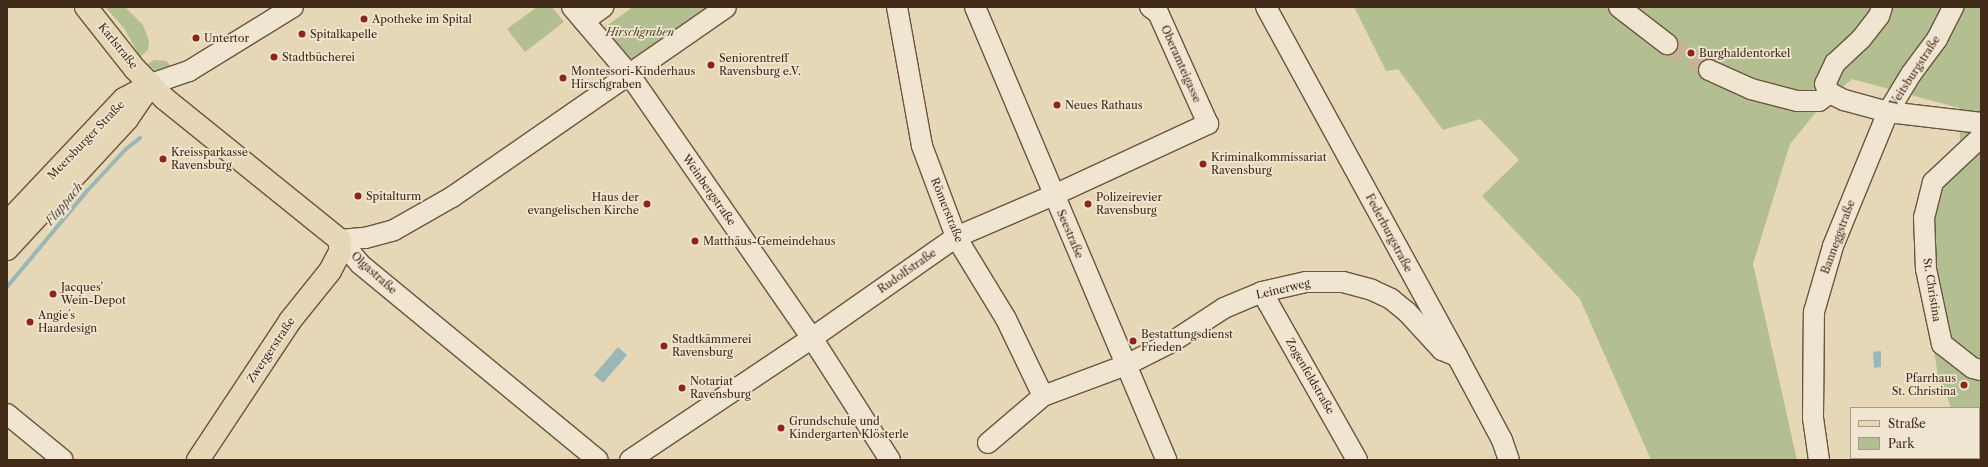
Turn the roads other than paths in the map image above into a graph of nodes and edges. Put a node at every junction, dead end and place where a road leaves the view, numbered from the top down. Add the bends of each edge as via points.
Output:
1 (86, 7) edge
2 (94, 7) edge
3 (293, 7) edge
4 (603, 7) edge
5 (726, 7) edge
6 (897, 7) edge
7 (975, 7) edge
8 (1150, 7) edge
9 (1266, 7) edge
10 (1619, 7) edge
11 (1882, 7) edge
12 (1953, 7) edge
13 (578, 14) edge
14 (110, 38) junction
15 (1667, 44) tunnel mouth
16 (1709, 70) tunnel mouth
17 (634, 82) junction
18 (151, 84) junction
19 (1830, 93) junction
20 (1888, 112) junction
21 (1981, 123) edge
22 (1208, 124) joint
23 (1981, 137) edge
24 (1054, 195) junction
25 (7, 223) edge
26 (956, 237) junction
27 (340, 240) junction
28 (7, 249) edge
29 (1262, 292) junction
30 (812, 338) junction
31 (1457, 356) junction
32 (1126, 365) junction
33 (1981, 370) edge
34 (1043, 396) junction
35 (7, 414) edge
36 (988, 443) dead end
37 (63, 460) edge
38 (198, 460) edge
39 (598, 460) edge
40 (630, 460) edge
41 (890, 460) edge
42 (1166, 460) edge
43 (1357, 460) edge
44 (1509, 460) edge
45 (1819, 460) edge

1 - 14 main road, Karlstraße
2 - 14 street
3 - 18 street via 189,71
4 - 13 street
5 - 17 street
6 - 26 street, Römerstraße via 922,146
7 - 24 street, Seestraße
8 - 22 street, Oberamteigasse via 1158,13
9 - 31 street, Federburgstraße
10 - 15 street
11 - 19 street via 1879,16 1861,39 1836,63 1825,84
12 - 20 street, Veitsburgstraße via 1937,39 1911,74
13 - 17 street, Weinbergstraße
14 - 18 main road, Karlstraße
16 - 19 street via 1751,89 1797,101 1819,101
17 - 27 street via 452,197 394,230 365,238
17 - 30 street, Weinbergstraße
18 - 25 main road, Meersburger Straße via 124,99
18 - 27 main road, Olgastraße via 209,137
18 - 28 main road, Meersburger Straße via 128,119
19 - 20 street, Veitsburgstraße via 1844,100
20 - 21 street
20 - 45 street, Banneggstraße via 1833,246 1814,312 1813,418
22 - 24 street, Rudolfstraße
23 - 33 street, St. Christina via 1933,182 1924,217 1926,269 1942,344 1973,368
24 - 26 street, Rudolfstraße
24 - 32 street, Seestraße
26 - 30 street, Rudolfstraße
26 - 34 street, Römerstraße via 1006,319
27 - 38 main road, Zwergerstraße via 340,252 330,271 290,320
27 - 39 street, Olgastraße via 360,264
29 - 31 street, Leinerweg via 1306,282 1324,281 1361,286 1391,299 1407,312 1442,350
29 - 32 street, Leinerweg via 1224,308 1172,342
29 - 43 street, Zogenfeldstraße
30 - 40 street, Rudolfstraße
30 - 41 street, Weinbergstraße
31 - 44 street, Federburgstraße via 1502,440
32 - 34 street
32 - 42 street, Seestraße
34 - 36 street
35 - 37 street

